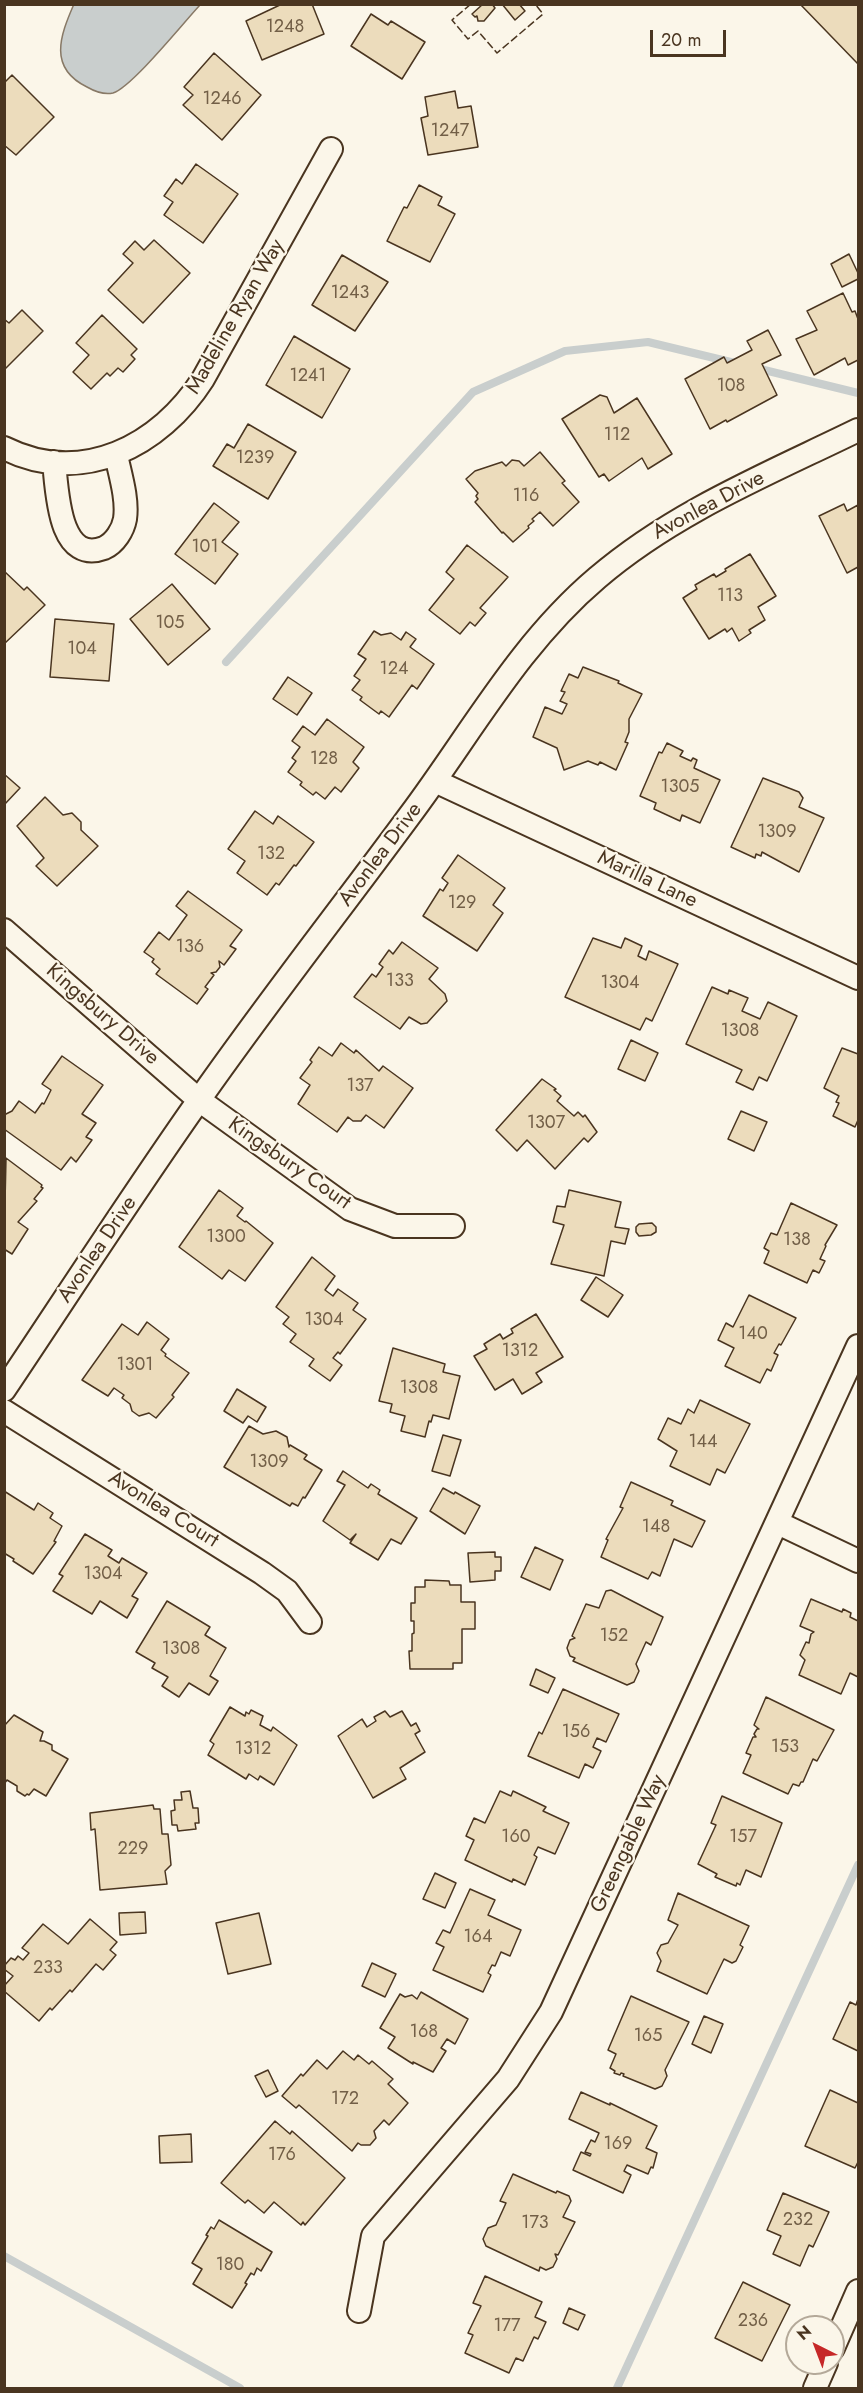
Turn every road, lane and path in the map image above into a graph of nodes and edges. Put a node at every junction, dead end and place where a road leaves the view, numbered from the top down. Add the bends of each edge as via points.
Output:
1 (331, 148) dead end
2 (858, 430) edge
3 (4, 448) edge
4 (116, 455) junction
5 (54, 462) junction
6 (435, 781) junction
7 (4, 930) edge
8 (858, 978) edge
9 (199, 1100) junction
10 (453, 1226) dead end
11 (858, 1347) edge
12 (4, 1390) edge
13 (4, 1411) edge
14 (778, 1523) junction
15 (858, 1561) edge
16 (310, 1622) dead end
17 (858, 2291) edge
18 (359, 2311) dead end
19 (845, 2321) edge

1 - 4 street, Madeline Ryan Way via 188,401 167,424
2 - 6 street, Avonlea Drive via 709,502 669,525 595,580 515,665
3 - 5 street, Madeline Ryan Way
4 - 5 street, Madeline Ryan Way
4 - 5 street via 125,520 112,543 94,550 79,546 63,526
6 - 8 street, Marilla Lane
6 - 9 street, Avonlea Drive
7 - 9 street, Kingsbury Drive
9 - 10 street, Kingsbury Court via 350,1209 395,1226
9 - 12 street, Avonlea Drive
11 - 14 street, Greengable Way
13 - 16 street, Avonlea Court via 262,1573 287,1591
14 - 15 street
14 - 18 street, Greengable Way via 551,2012 508,2079 372,2236
17 - 19 street

